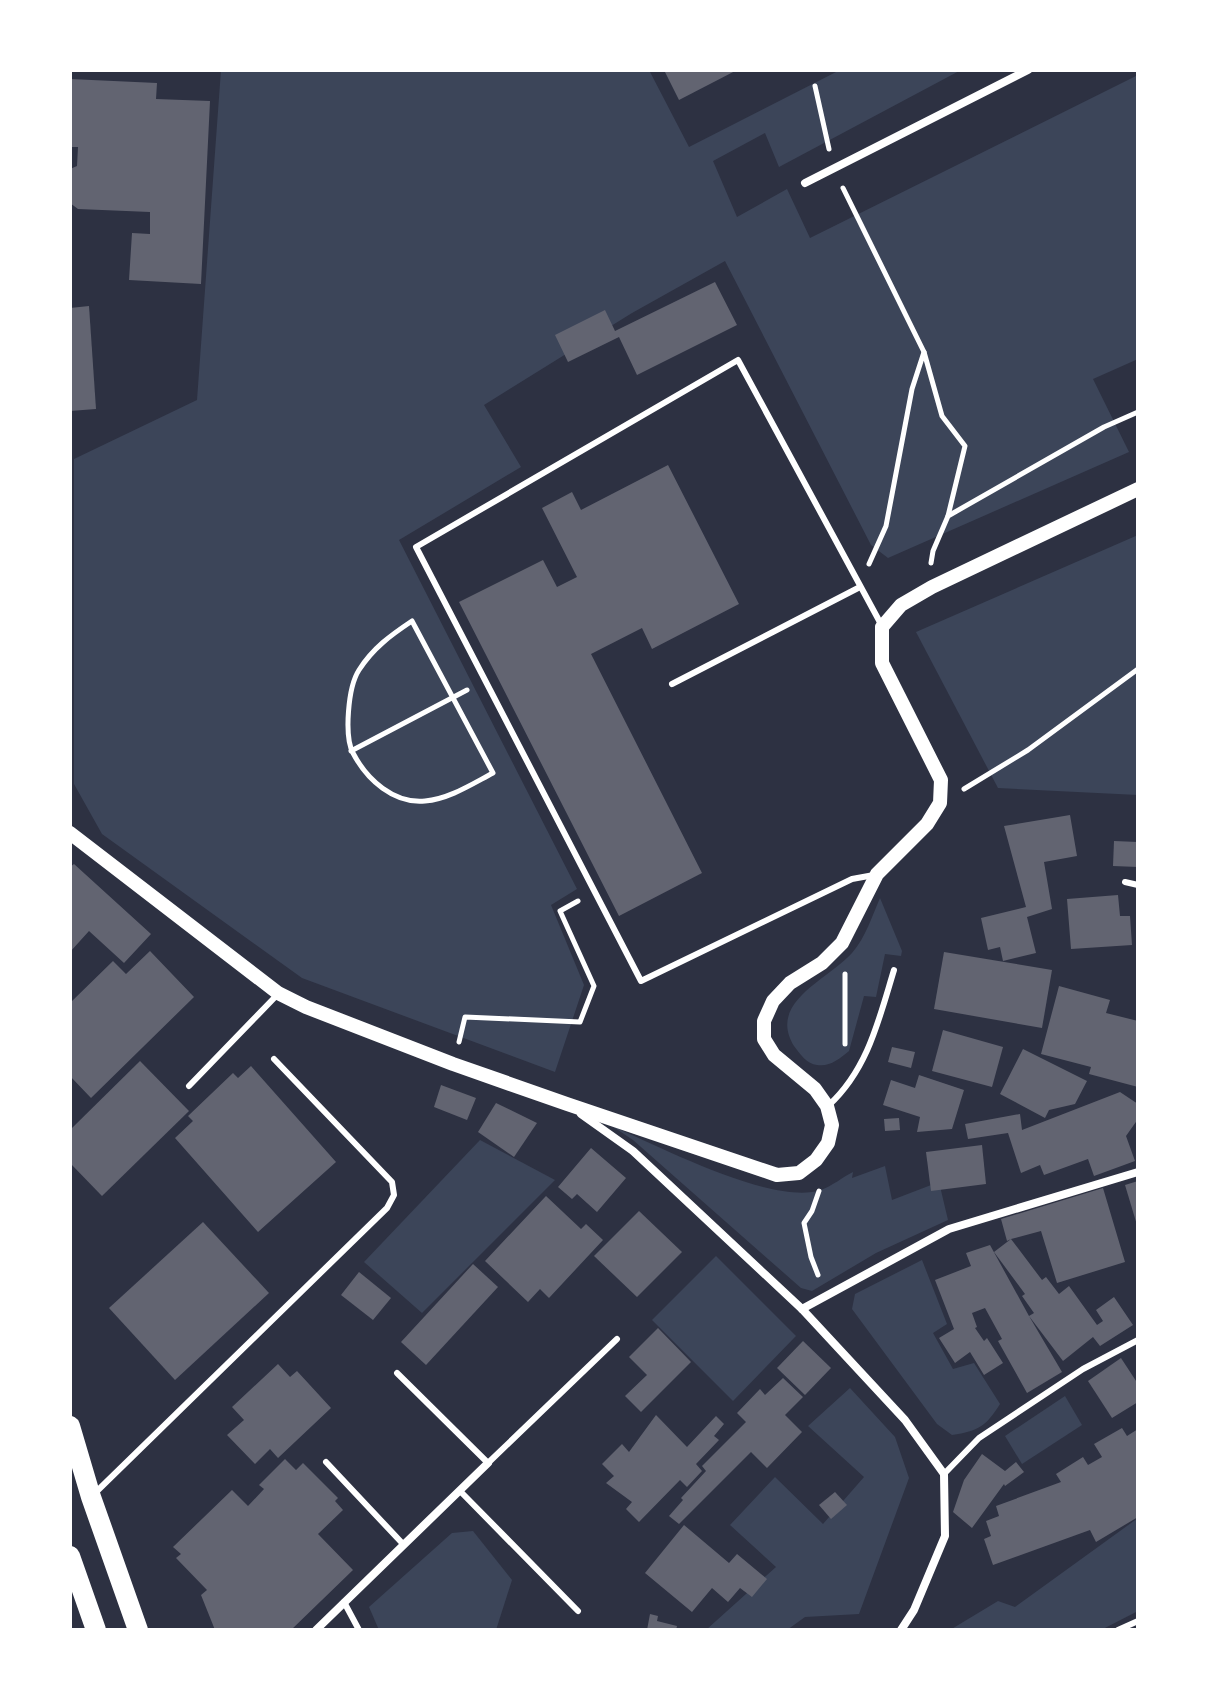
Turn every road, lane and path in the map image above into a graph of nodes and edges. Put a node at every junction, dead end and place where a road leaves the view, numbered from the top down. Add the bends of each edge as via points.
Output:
1 (1028, 70) edge
2 (815, 86) dead end
3 (834, 168) junction
4 (805, 183) dead end
5 (924, 352) junction
6 (1138, 412) edge
7 (1138, 489) edge
8 (948, 516) junction
9 (860, 587) junction
10 (932, 587) junction
11 (882, 627) junction
12 (1138, 669) edge
13 (672, 684) dead end
14 (454, 697) junction
15 (351, 751) junction
16 (940, 803) junction
17 (70, 833) edge
18 (877, 874) junction
19 (1125, 882) dead end
20 (1138, 885) edge
21 (560, 911) dead end
22 (845, 969) dead end
23 (894, 970) dead end
24 (278, 993) junction
25 (458, 1043) dead end
26 (845, 1049) dead end
27 (274, 1059) dead end
28 (189, 1086) dead end
29 (567, 1104) junction
30 (827, 1106) junction
31 (816, 1160) junction
32 (1138, 1172) edge
33 (826, 1295) junction
34 (802, 1309) junction
35 (617, 1339) dead end
36 (1138, 1340) edge
37 (397, 1373) dead end
38 (70, 1426) edge
39 (326, 1462) dead end
40 (488, 1463) junction
41 (944, 1474) junction
42 (460, 1491) junction
43 (91, 1497) junction
44 (403, 1544) junction
45 (70, 1556) edge
46 (344, 1602) junction
47 (578, 1611) dead end
48 (1138, 1621) edge
49 (96, 1630) edge
50 (138, 1630) edge
51 (316, 1630) edge
52 (359, 1630) edge
53 (901, 1630) edge
54 (1118, 1630) edge

1 - 3 street
2 - 3 path
3 - 4 street
3 - 5 path
5 - 8 path via 942,416 965,446
5 - 9 path via 886,526
6 - 8 path
7 - 10 street
8 - 10 path via 933,551
9 - 11 lane
9 - 13 lane
9 - 18 lane via 738,360 416,547 641,981 852,879
10 - 11 street via 901,605
11 - 16 street via 882,663 941,780
12 - 16 path via 1028,750
14 - 15 path
14 - 15 path via 412,621 385,638 357,672 348,710
14 - 15 path via 493,773 461,790 424,801 390,795
16 - 18 street via 927,824
17 - 24 street
18 - 30 street via 842,943 790,983 764,1021 764,1039 774,1055
19 - 20 lane
21 - 25 path via 594,986 580,1022 465,1017
22 - 26 path
23 - 30 lane via 870,1047 853,1080
24 - 28 lane
24 - 29 street via 423,1053
27 - 43 lane via 392,1182 394,1195 387,1208
29 - 31 street via 777,1175 799,1173
29 - 34 street via 633,1151
30 - 31 street via 832,1125
31 - 33 path via 823,1180 804,1223
32 - 33 street via 949,1229
33 - 34 street
34 - 41 street via 905,1420
35 - 40 lane
36 - 41 lane via 1083,1369 979,1438
37 - 40 lane
38 - 43 main road
39 - 44 lane
40 - 42 street
41 - 53 street via 945,1536
42 - 44 street
42 - 47 lane
43 - 50 main road
44 - 46 street
45 - 49 main road
46 - 51 street
46 - 52 lane
48 - 54 lane

